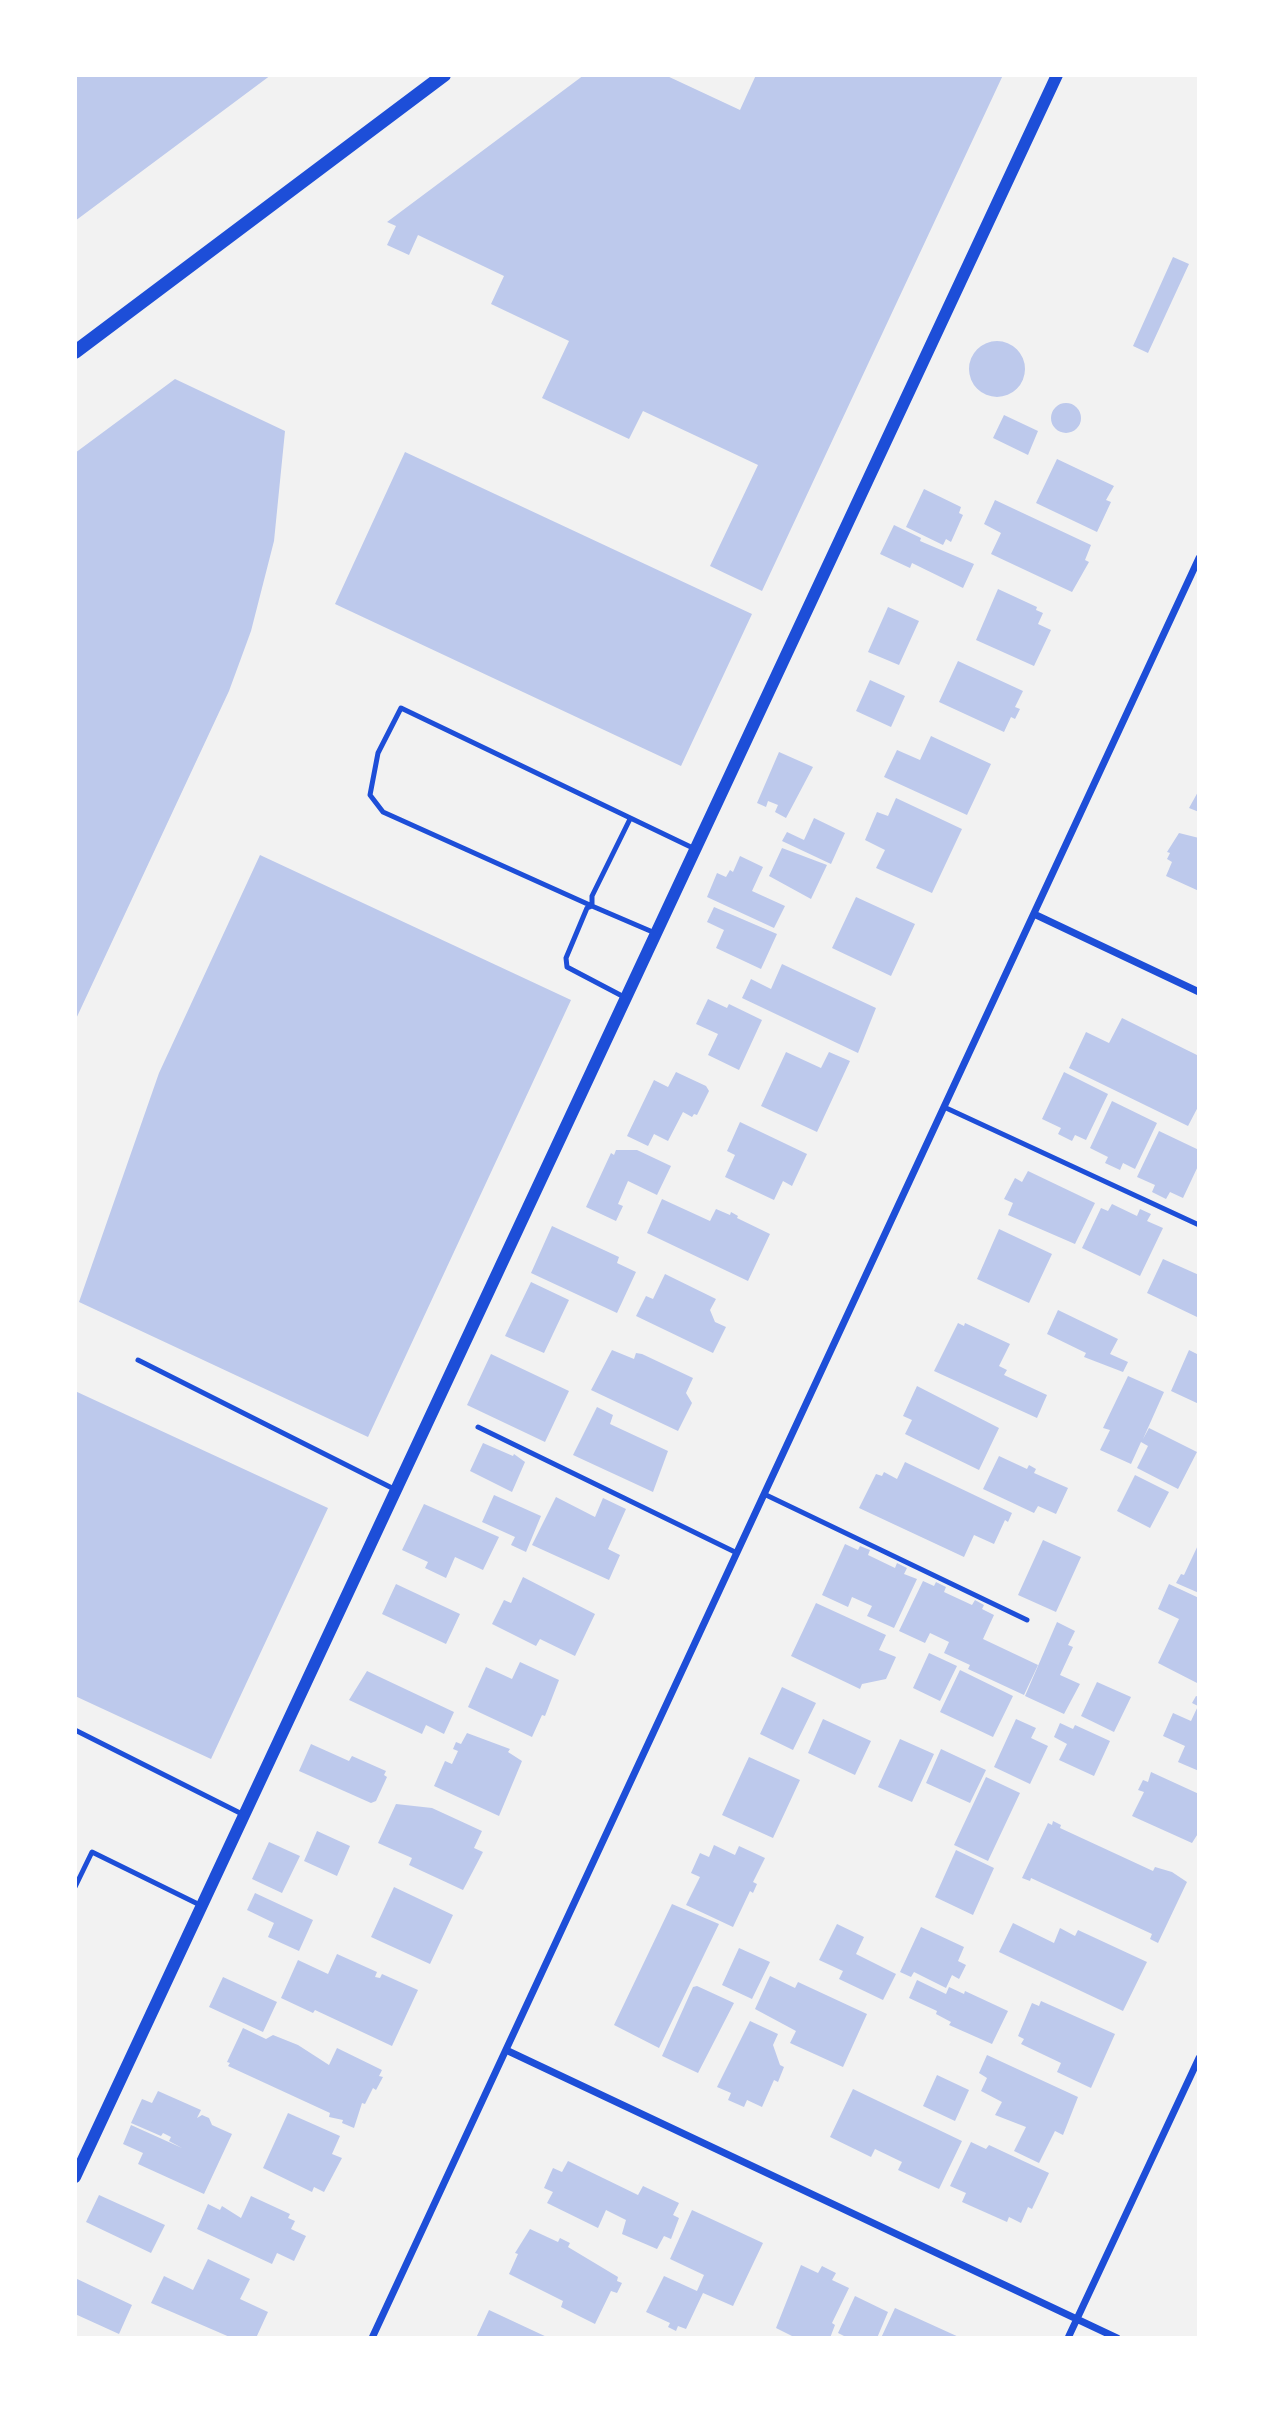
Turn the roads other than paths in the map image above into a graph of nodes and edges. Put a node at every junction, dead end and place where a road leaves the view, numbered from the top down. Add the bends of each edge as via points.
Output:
1 (444, 75) edge
2 (1057, 75) edge
3 (75, 352) edge
4 (1199, 558) edge
5 (630, 819) junction
6 (695, 849) junction
7 (592, 906) junction
8 (1034, 914) junction
9 (656, 933) junction
10 (1199, 992) edge
11 (626, 998) junction
12 (944, 1107) junction
13 (1199, 1225) edge
14 (138, 1360) dead end
15 (478, 1427) dead end
16 (397, 1490) junction
17 (764, 1494) junction
18 (737, 1553) junction
19 (1027, 1620) dead end
20 (75, 1730) edge
21 (244, 1815) junction
22 (75, 1887) edge
23 (202, 1906) junction
24 (506, 2050) junction
25 (1199, 2059) edge
26 (75, 2177) edge
27 (1076, 2319) junction
28 (372, 2338) edge
29 (1068, 2338) edge
30 (1116, 2338) edge

1 - 3 main road
2 - 6 street
4 - 8 street
5 - 6 lane
5 - 7 lane via 592,896
5 - 7 lane via 401,708 378,753 370,794 383,812
6 - 9 street
7 - 9 lane
7 - 11 lane via 587,908 566,958 567,967
8 - 10 street
8 - 12 street
9 - 11 street
11 - 16 street
12 - 13 lane
12 - 17 street
14 - 16 lane
15 - 18 lane
16 - 21 street
17 - 18 street
17 - 19 lane
18 - 24 street
20 - 21 lane
21 - 23 street
22 - 23 lane via 92,1852
23 - 26 street
24 - 27 street
24 - 28 street
25 - 27 street
27 - 29 street
27 - 30 street

